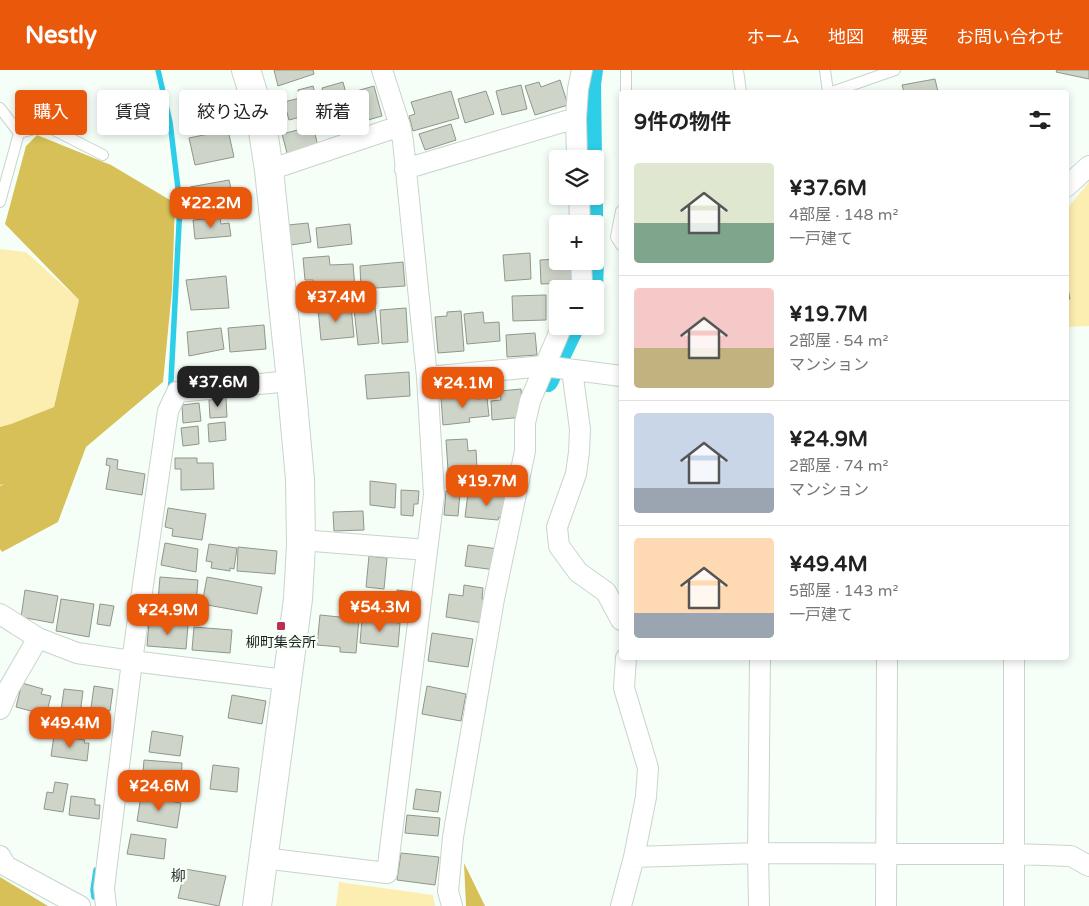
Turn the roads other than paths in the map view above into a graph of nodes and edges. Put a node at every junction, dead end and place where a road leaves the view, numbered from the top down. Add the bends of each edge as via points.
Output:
1 (246, 70) edge
2 (382, 70) edge
3 (582, 70) edge
4 (626, 70) edge
5 (738, 70) edge
6 (825, 70) edge
7 (895, 70) edge
8 (626, 90) edge
9 (741, 90) edge
10 (828, 90) edge
11 (838, 90) edge
12 (0, 108) edge
13 (576, 118) junction
14 (400, 126) junction
15 (15, 128) edge
16 (18, 135) edge
17 (64, 135) edge
18 (577, 150) edge
19 (104, 155) dead end
20 (1089, 166) edge
21 (405, 169) junction
22 (269, 170) junction
23 (1069, 183) edge
24 (0, 202) edge
25 (619, 221) edge
26 (619, 242) edge
27 (558, 335) edge
28 (544, 366) junction
29 (572, 370) junction
30 (619, 376) edge
31 (427, 378) junction
32 (291, 381) junction
33 (301, 540) junction
34 (427, 550) junction
35 (0, 614) edge
36 (619, 616) edge
37 (38, 638) junction
38 (626, 660) edge
39 (760, 660) edge
40 (887, 660) edge
41 (1014, 660) edge
42 (132, 661) junction
43 (286, 680) junction
44 (0, 709) edge
45 (758, 853) junction
46 (886, 854) junction
47 (1013, 854) junction
48 (0, 856) edge
49 (634, 857) junction
50 (263, 858) junction
51 (1089, 866) edge
52 (80, 906) edge
53 (106, 906) edge
54 (257, 906) edge
55 (452, 906) edge
56 (622, 906) edge
57 (759, 906) edge
58 (886, 906) edge
59 (1014, 906) edge

1 - 22 street via 261,118
2 - 14 street
3 - 13 street
4 - 8 lane
5 - 9 lane
6 - 10 lane
7 - 11 lane
12 - 15 lane
13 - 18 street
13 - 21 street
14 - 21 street
14 - 22 street
16 - 24 lane
17 - 19 lane
20 - 23 street
21 - 31 street
22 - 32 street
25 - 26 lane via 616,237
27 - 28 street
28 - 29 street
28 - 31 street
28 - 55 street via 525,422 525,451 492,609 453,837 448,891
29 - 30 street
29 - 36 street via 580,429 579,452 576,474 557,527 559,546 578,572 606,592
31 - 34 street via 434,495
32 - 33 street via 300,479
32 - 42 street via 177,392 168,411
33 - 34 street
33 - 43 street via 298,599
34 - 50 street via 387,873
35 - 37 street
37 - 42 street via 76,653
37 - 44 street
38 - 49 street via 624,688 648,768 646,797
39 - 45 street
40 - 46 street
41 - 47 street
42 - 43 street
42 - 53 street via 104,888
43 - 50 street
45 - 46 street
45 - 49 street
45 - 57 street
46 - 47 street
46 - 58 street
47 - 51 street via 1071,856
47 - 59 street
48 - 52 street via 6,866
49 - 56 street
50 - 54 street

